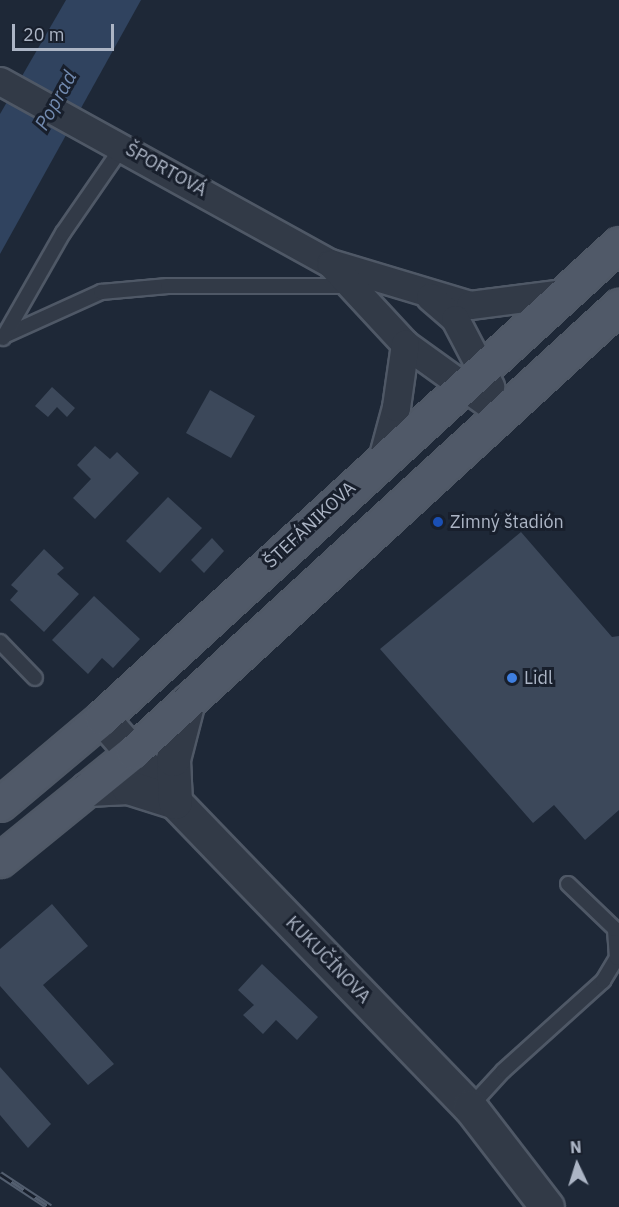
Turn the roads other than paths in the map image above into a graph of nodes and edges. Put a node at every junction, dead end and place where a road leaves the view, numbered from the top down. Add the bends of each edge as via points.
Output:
1 (0, 81) edge
2 (115, 142) junction
3 (619, 244) edge
4 (330, 263) junction
5 (350, 286) junction
6 (564, 293) junction
7 (429, 296) junction
8 (619, 306) edge
9 (2, 340) edge
10 (405, 344) junction
11 (471, 377) junction
12 (501, 413) junction
13 (382, 459) junction
14 (0, 642) edge
15 (35, 678) dead end
16 (188, 701) junction
17 (102, 718) junction
18 (133, 752) junction
19 (87, 789) junction
20 (175, 802) junction
21 (0, 804) edge
22 (0, 860) edge
23 (568, 884) dead end
24 (470, 1107) junction
25 (547, 1207) edge

1 - 2 street, ŠPORTOVÁ
2 - 4 street, ŠPORTOVÁ
2 - 9 lane
3 - 6 main road, ŠTEFÁNIKOVA
4 - 5 street
4 - 7 street
5 - 9 lane via 168,286 101,292
5 - 10 street
6 - 7 street via 470,305
6 - 11 main road, ŠTEFÁNIKOVA
7 - 11 street via 455,319
8 - 12 main road
10 - 11 street
10 - 13 street via 396,407
11 - 12 street
11 - 13 main road, ŠTEFÁNIKOVA
12 - 16 main road
13 - 17 main road, ŠTEFÁNIKOVA
14 - 15 lane
16 - 18 main road
16 - 20 street via 173,759
17 - 18 street, KUKUČÍNOVA
17 - 21 main road, ŠTEFÁNIKOVA
18 - 19 main road
18 - 20 street, KUKUČÍNOVA
19 - 20 street via 128,787
19 - 22 main road
20 - 24 street, KUKUČÍNOVA
23 - 24 lane via 615,929 617,958 603,981 503,1071
24 - 25 street, KUKUČÍNOVA

